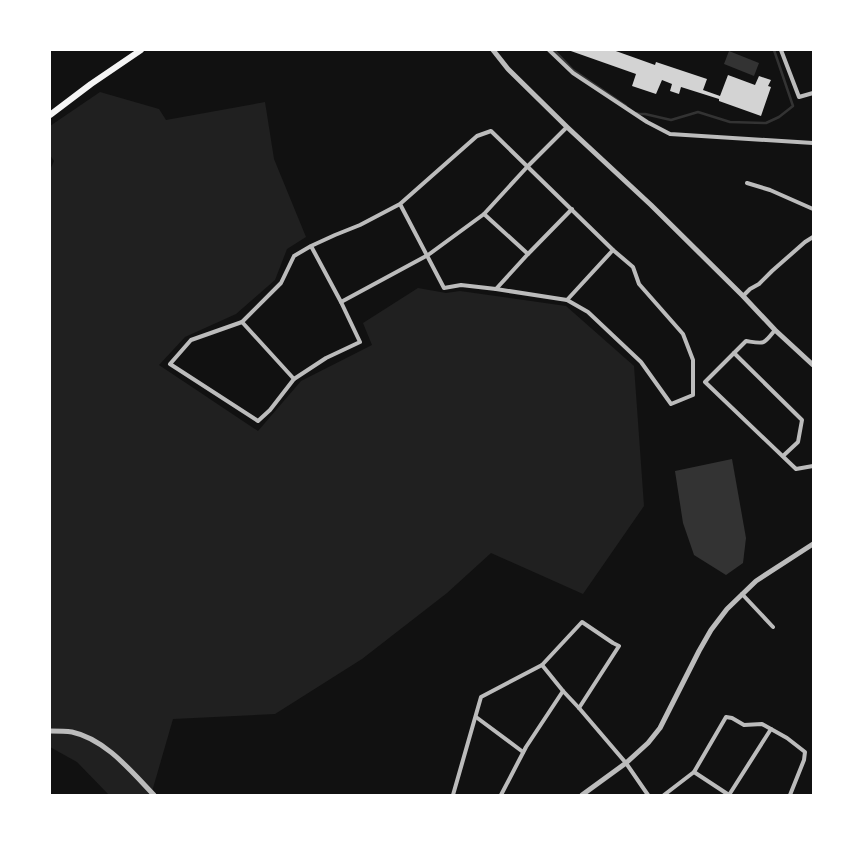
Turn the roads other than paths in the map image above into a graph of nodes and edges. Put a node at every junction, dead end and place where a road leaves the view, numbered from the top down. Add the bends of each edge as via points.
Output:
1 (141, 50) edge
2 (493, 50) edge
3 (549, 50) edge
4 (781, 50) edge
5 (813, 93) edge
6 (50, 115) edge
7 (567, 127) junction
8 (813, 143) edge
9 (528, 166) junction
10 (747, 183) dead end
11 (400, 204) junction
12 (572, 209) junction
13 (813, 209) edge
14 (484, 214) junction
15 (813, 237) edge
16 (311, 246) junction
17 (613, 250) junction
18 (528, 254) junction
19 (428, 255) junction
20 (496, 289) junction
21 (743, 296) junction
22 (567, 300) junction
23 (341, 302) junction
24 (242, 322) junction
25 (775, 330) junction
26 (734, 353) junction
27 (813, 365) edge
28 (294, 378) junction
29 (783, 456) junction
30 (813, 466) edge
31 (813, 544) edge
32 (742, 594) junction
33 (773, 627) dead end
34 (542, 665) junction
35 (563, 691) junction
36 (579, 708) junction
37 (476, 717) junction
38 (771, 729) junction
39 (50, 731) edge
40 (524, 752) junction
41 (626, 762) junction
42 (694, 772) junction
43 (154, 795) edge
44 (453, 795) edge
45 (502, 795) edge
46 (582, 795) edge
47 (648, 795) edge
48 (664, 795) edge
49 (729, 795) edge
50 (790, 795) edge

1 - 6 main road
2 - 7 street via 508,69
3 - 8 street via 573,72 646,122 670,134
4 - 5 street via 799,96
7 - 9 street
7 - 21 street via 652,205
9 - 11 street via 491,132 478,136
9 - 12 street
9 - 14 street
10 - 13 street
11 - 16 street
11 - 19 street
12 - 17 street
12 - 18 street
14 - 18 street
14 - 19 street
15 - 21 street
16 - 23 street
16 - 24 street via 294,256 282,284
17 - 22 street
17 - 22 street via 633,267 639,284 684,334 693,360 693,395 671,404 642,362 588,312
18 - 20 street
19 - 20 street via 444,288 461,285
19 - 23 street
20 - 22 street
21 - 25 street
23 - 28 street via 360,342 326,358
24 - 28 street
24 - 28 street via 191,340 170,364 258,420 270,410
25 - 26 street via 766,341 760,344 746,341
25 - 27 street
26 - 29 street via 802,420 798,442
26 - 29 street via 705,382
29 - 30 street via 796,469
31 - 32 street via 756,581
32 - 33 street
32 - 41 street via 727,609 698,651 660,728 648,743
34 - 35 street
34 - 36 street via 582,622 619,646
34 - 37 street via 481,697
35 - 36 street
35 - 40 street
36 - 41 street
37 - 40 street
37 - 44 street
38 - 42 street via 762,724 744,725 726,717
38 - 49 street
38 - 50 street via 805,752
39 - 43 street via 72,732 95,740 120,759
40 - 45 street
41 - 46 street
41 - 47 street
42 - 48 street
42 - 49 street

